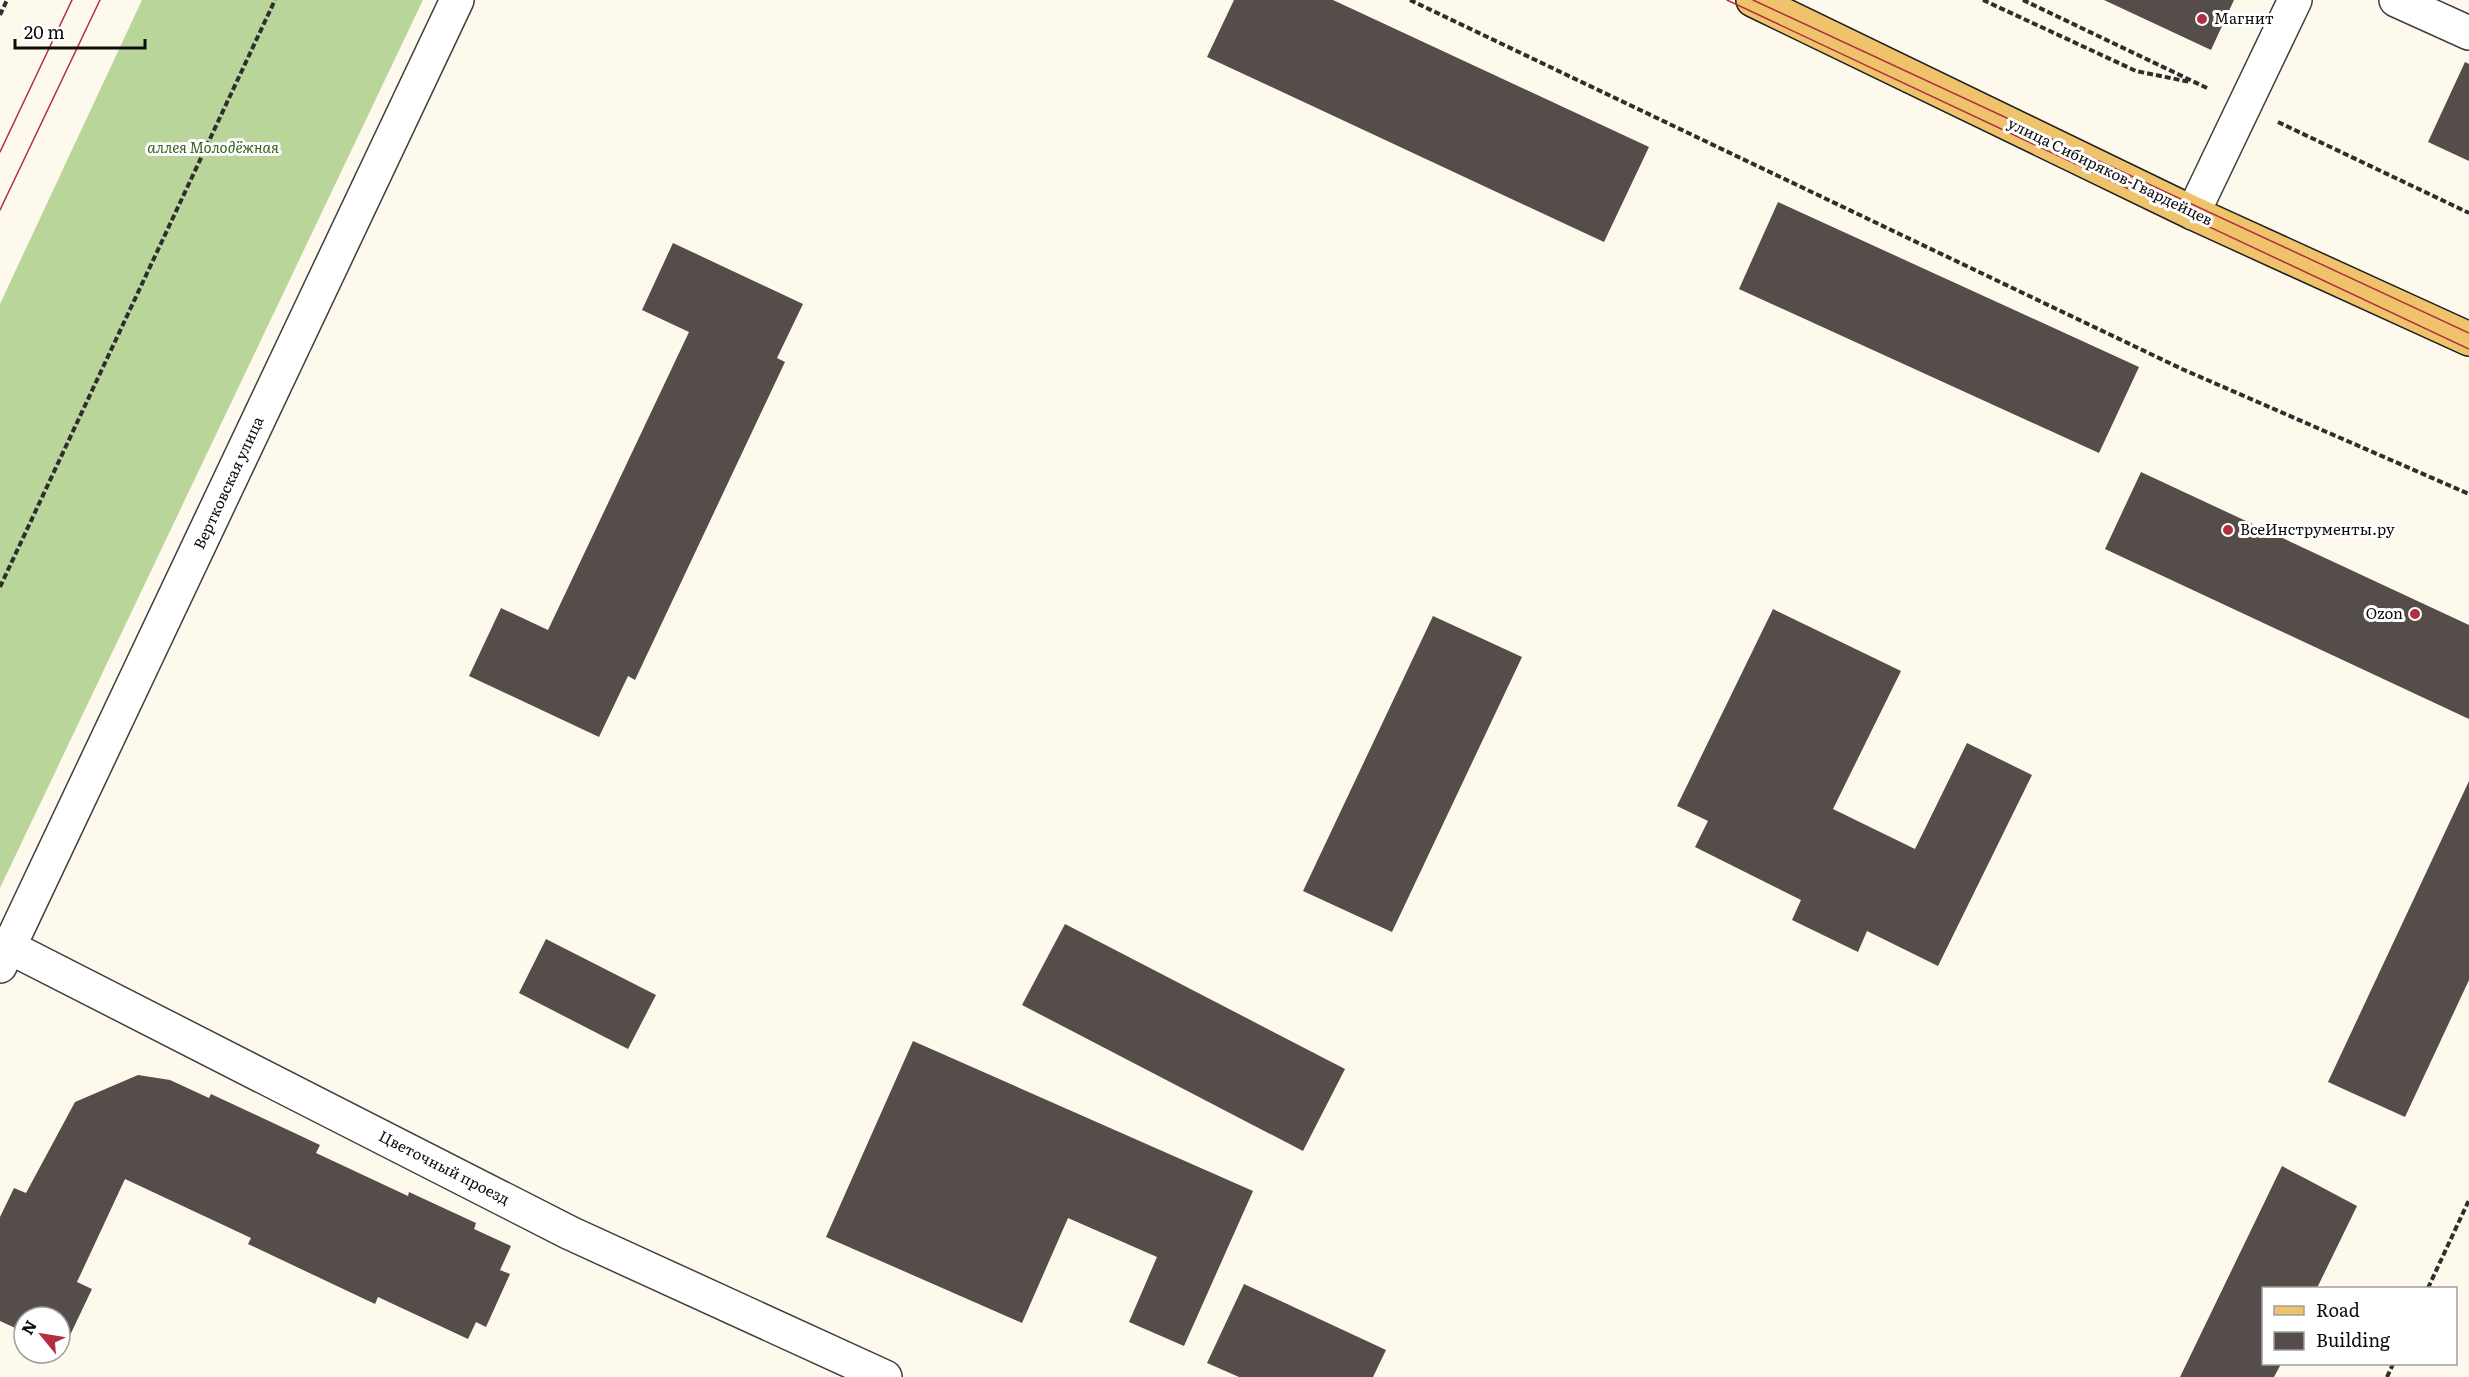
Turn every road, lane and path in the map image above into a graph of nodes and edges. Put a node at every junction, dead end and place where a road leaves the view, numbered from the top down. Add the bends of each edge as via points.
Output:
1 (7, 0) edge
2 (275, 0) edge
3 (457, 0) edge
4 (1410, 0) edge
5 (1753, 0) edge
6 (1983, 0) edge
7 (2295, 0) edge
8 (2396, 0) edge
9 (0, 15) edge
10 (2469, 33) edge
11 (2198, 84) dead end
12 (2193, 213) junction
13 (2469, 339) edge
14 (2469, 494) edge
15 (0, 587) edge
16 (5, 956) edge
17 (2469, 1200) edge
18 (2428, 1287) edge
19 (885, 1377) edge

1 - 9 path
2 - 15 path
3 - 16 street, Вертковская улица
4 - 14 path via 2182,369
5 - 12 main road, улица Сибиряков-Гвардейцев
6 - 11 path via 2136,71
7 - 12 street
8 - 10 street
12 - 13 main road, улица Сибиряков-Гвардейцев
16 - 19 street, Цветочный проезд via 570,1233
17 - 18 path

